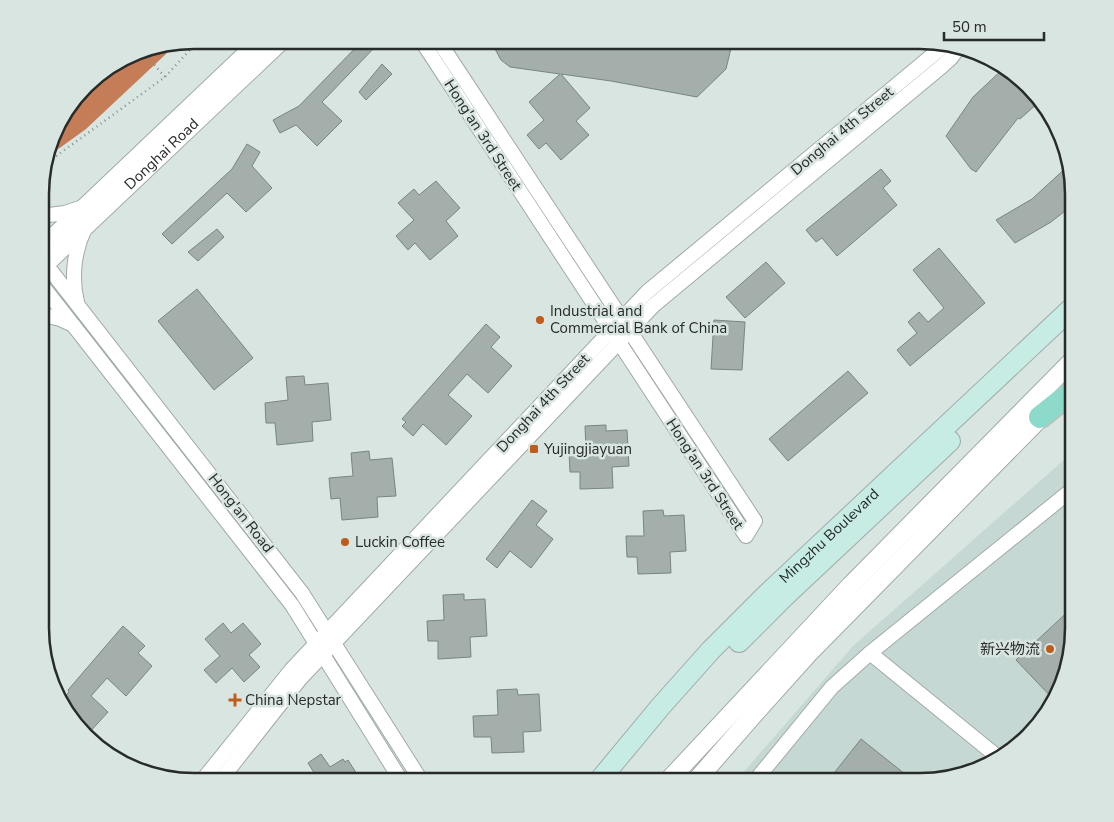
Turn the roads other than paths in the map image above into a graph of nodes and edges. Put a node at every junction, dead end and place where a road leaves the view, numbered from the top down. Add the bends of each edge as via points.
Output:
1 (252, 49) edge
2 (272, 49) edge
3 (427, 49) edge
4 (444, 49) edge
5 (938, 50) edge
6 (954, 53) edge
7 (88, 204) junction
8 (49, 215) edge
9 (89, 222) junction
10 (49, 251) edge
11 (49, 254) edge
12 (49, 269) edge
13 (49, 294) edge
14 (78, 305) junction
15 (1065, 314) edge
16 (49, 316) edge
17 (626, 325) junction
18 (77, 329) junction
19 (611, 330) junction
20 (1065, 332) edge
21 (619, 342) junction
22 (1065, 367) edge
23 (1065, 393) edge
24 (1065, 397) edge
25 (1040, 417) junction
26 (1065, 495) edge
27 (331, 637) junction
28 (320, 649) junction
29 (870, 653) junction
30 (993, 753) edge
31 (208, 773) edge
32 (226, 773) edge
33 (396, 773) edge
34 (416, 773) edge
35 (605, 773) edge
36 (624, 773) edge
37 (675, 773) edge
38 (703, 773) edge
39 (761, 773) edge

1 - 7 street, Donghai Road
2 - 9 street, Donghai Road
3 - 19 street, Hong'an 3rd Street
4 - 17 street, Hong'an 3rd Street
5 - 17 street, Donghai 4th Street via 647,292
6 - 17 street, Donghai 4th Street
7 - 8 street via 73,212
7 - 10 street, Donghai Road
9 - 11 street, Donghai Road
9 - 14 street via 81,236 75,259
12 - 14 street, Hong'an Road
13 - 18 street, Hong'an Road
14 - 27 street, Hong'an Road via 302,593
15 - 35 main road, Mingzhu Boulevard via 765,596 667,699
16 - 18 street
17 - 19 street, Donghai 4th Street
17 - 21 street, Donghai 4th Street
17 - 21 street, Hong'an 3rd Street via 755,520 746,536
18 - 28 street, Hong'an Road via 292,605
19 - 21 street, Hong'an 3rd Street
19 - 27 street, Donghai 4th Street
20 - 36 main road, Mingzhu Boulevard via 770,611 721,660
21 - 27 street, Donghai 4th Street
22 - 37 street via 851,585
23 - 25 street
24 - 25 main road
25 - 38 street via 808,654
26 - 29 street
27 - 28 street, Donghai 4th Street
27 - 34 street, Hong'an Road
28 - 31 street, Donghai 4th Street via 292,668
28 - 32 street, Donghai 4th Street
28 - 33 street, Hong'an Road
29 - 30 street
29 - 39 street via 832,687

